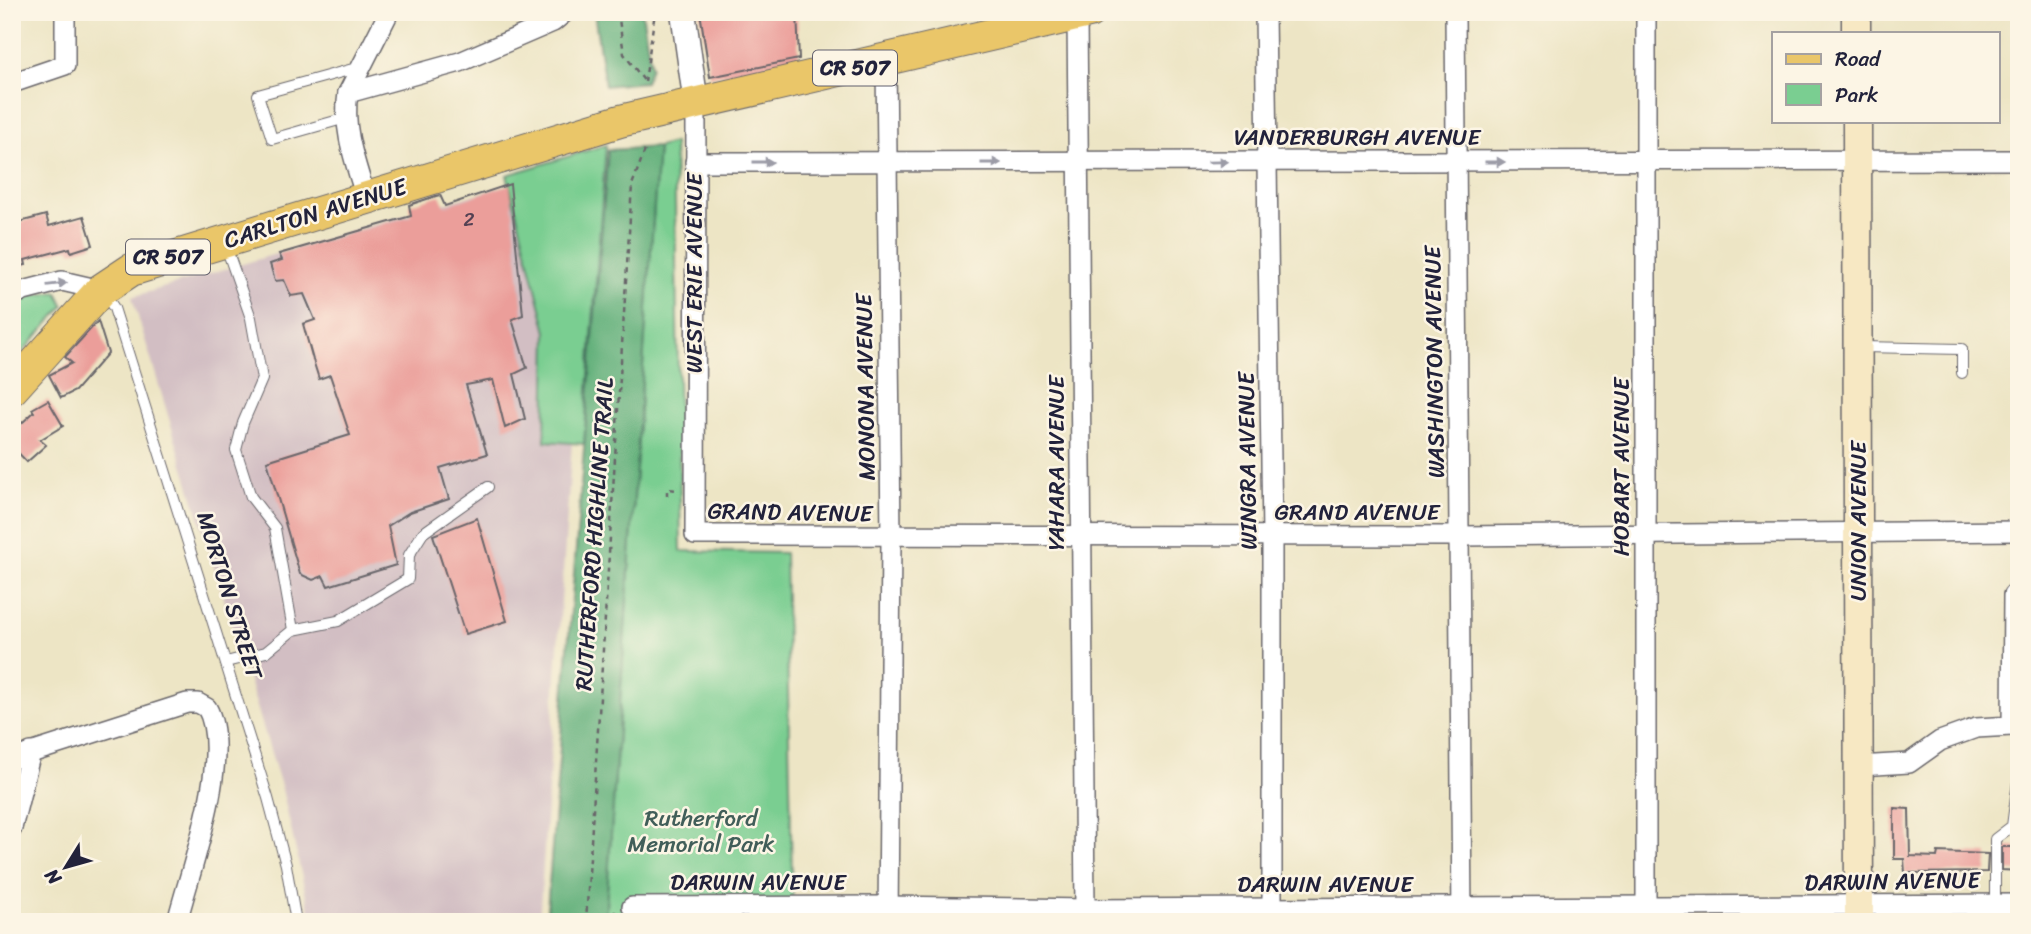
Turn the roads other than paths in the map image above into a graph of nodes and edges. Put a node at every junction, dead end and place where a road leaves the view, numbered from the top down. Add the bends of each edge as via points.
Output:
1 (65, 12) edge
2 (389, 12) edge
3 (565, 12) edge
4 (683, 12) edge
5 (1265, 12) edge
6 (1455, 12) edge
7 (1646, 12) edge
8 (1856, 12) edge
9 (1083, 14) edge
10 (1856, 32) edge
11 (886, 62) junction
12 (361, 67) junction
13 (12, 83) edge
14 (348, 93) junction
15 (696, 104) junction
16 (346, 118) junction
17 (1857, 122) edge
18 (2019, 160) edge
19 (1268, 161) junction
20 (1857, 161) junction
21 (695, 162) junction
22 (1455, 162) junction
23 (1647, 162) junction
24 (887, 163) junction
25 (1078, 163) junction
26 (366, 198) junction
27 (224, 240) junction
28 (101, 290) junction
29 (12, 295) edge
30 (1857, 347) junction
31 (1962, 373) dead end
32 (12, 389) edge
33 (488, 487) dead end
34 (2019, 531) edge
35 (1857, 532) junction
36 (1645, 533) junction
37 (695, 535) joint
38 (1461, 536) junction
39 (1081, 537) junction
40 (1272, 537) junction
41 (891, 538) junction
42 (2013, 595) dead end
43 (293, 630) junction
44 (226, 662) junction
45 (2015, 726) edge
46 (31, 752) junction
47 (12, 759) edge
48 (1859, 766) junction
49 (2019, 774) edge
50 (12, 828) edge
51 (1995, 904) junction
52 (2019, 904) edge
53 (632, 907) dead end
54 (1085, 909) junction
55 (1272, 909) junction
56 (1971, 913) edge
57 (888, 914) edge
58 (1646, 914) edge
59 (1859, 914) edge
60 (1462, 915) edge
61 (177, 922) edge
62 (296, 922) edge

1 - 13 street via 65,65
2 - 12 street
3 - 14 street via 553,22 460,62
4 - 15 street, WEST ERIE AVENUE
5 - 19 street, WINGRA AVENUE
6 - 22 street, WASHINGTON AVENUE
7 - 23 street, HOBART AVENUE
8 - 10 main road
9 - 11 main road, CR 507
9 - 25 street, YAHARA AVENUE
11 - 15 main road, CR 507
11 - 24 street, MONONA AVENUE
12 - 14 street
12 - 16 lane via 258,95 272,139
14 - 16 street
15 - 21 street, WEST ERIE AVENUE
15 - 26 main road, CARLTON AVENUE / CR 507 via 620,121
16 - 26 street
17 - 20 main road, UNION AVENUE
18 - 20 street, VANDERBURGH AVENUE
19 - 22 street, VANDERBURGH AVENUE
25 -> 19 street, VANDERBURGH AVENUE
19 - 40 street, WINGRA AVENUE
20 - 23 street, VANDERBURGH AVENUE
20 - 30 main road, UNION AVENUE
21 -> 24 street, VANDERBURGH AVENUE
21 - 37 street, WEST ERIE AVENUE
22 -> 23 street, VANDERBURGH AVENUE
22 - 38 street, WASHINGTON AVENUE
23 - 36 street, HOBART AVENUE
24 -> 25 street, VANDERBURGH AVENUE
24 - 41 street, MONONA AVENUE
25 - 39 street, YAHARA AVENUE
26 - 27 main road, CARLTON AVENUE / CR 507
27 - 28 main road, CARLTON AVENUE / CR 507 via 131,270
27 - 43 lane via 251,318 262,379 236,450 251,497 275,528
29 -> 28 street via 62,281
28 - 32 main road, CARLTON AVENUE / CR 507
28 - 44 lane, MORTON STREET via 114,308
30 - 31 lane via 1962,349
30 - 35 main road, UNION AVENUE
33 - 43 lane via 424,533 409,555 408,579 338,621
34 - 35 street, GRAND AVENUE
35 - 36 street, GRAND AVENUE
35 - 48 main road, UNION AVENUE
36 - 38 street, GRAND AVENUE
36 - 58 street, HOBART AVENUE
37 - 41 street, GRAND AVENUE
38 - 40 street, GRAND AVENUE
38 - 60 street, WASHINGTON AVENUE
39 - 40 street, GRAND AVENUE
39 - 41 street, GRAND AVENUE
39 - 54 street, YAHARA AVENUE
40 - 55 street, WINGRA AVENUE
41 - 57 street, MONONA AVENUE
42 - 45 street
43 - 44 lane via 266,652
44 - 62 lane, MORTON STREET via 286,865
45 - 48 street via 1976,728 1940,741 1909,762
46 - 47 street
46 - 50 street
46 - 61 street via 187,703 207,708 216,750
48 - 59 main road, UNION AVENUE
49 - 51 lane via 2012,826 1995,839
51 - 52 street, DARWIN AVENUE
51 - 56 street, DARWIN AVENUE
53 - 57 street, DARWIN AVENUE
54 - 55 street, DARWIN AVENUE
54 - 57 street, DARWIN AVENUE
55 - 60 street, DARWIN AVENUE
56 - 59 street, DARWIN AVENUE
58 - 59 street, DARWIN AVENUE
58 - 60 street, DARWIN AVENUE

